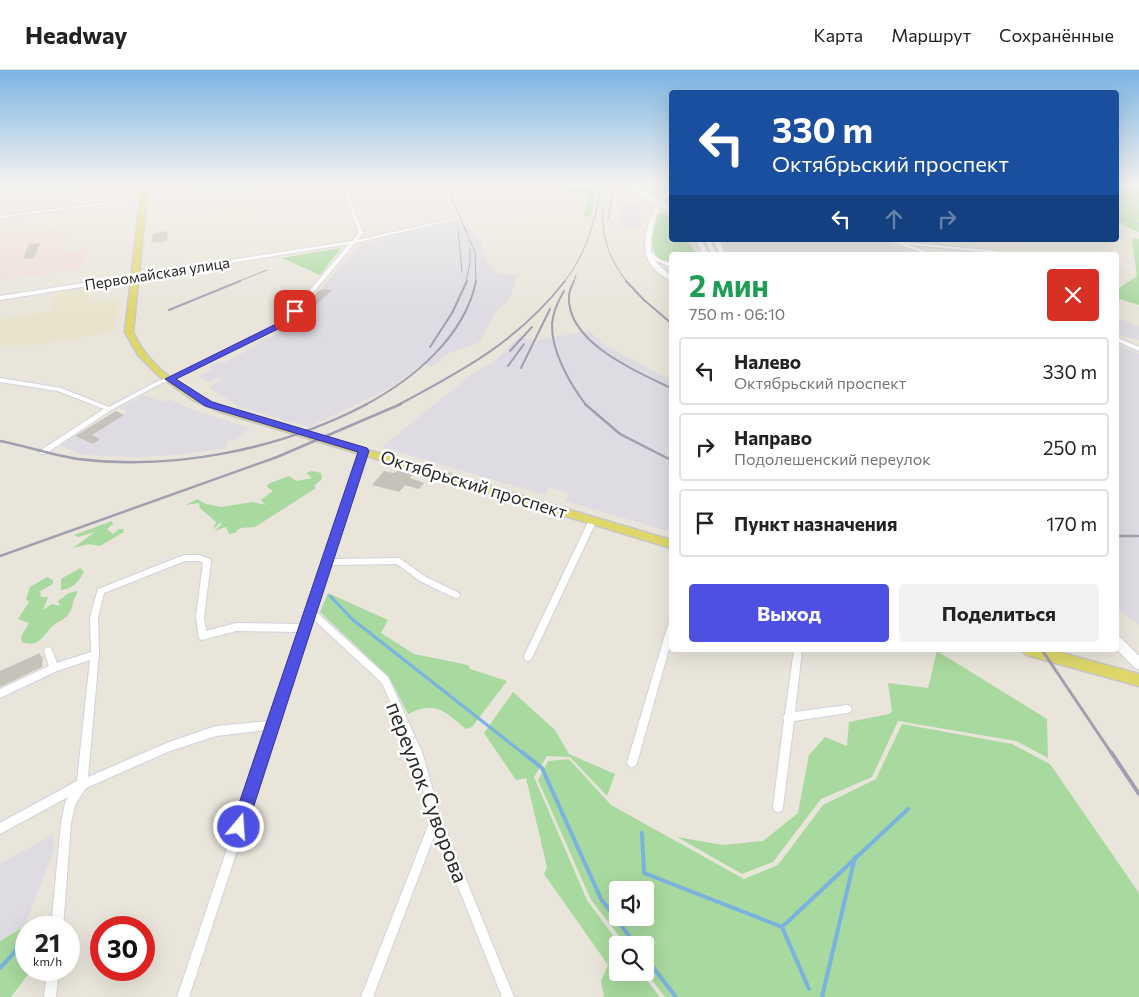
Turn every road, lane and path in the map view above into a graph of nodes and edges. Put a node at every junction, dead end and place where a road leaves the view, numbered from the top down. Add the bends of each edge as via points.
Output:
1 (140, 227) edge
2 (359, 227) edge
3 (419, 227) edge
4 (651, 227) edge
5 (354, 242) junction
6 (894, 242) edge
7 (898, 243) junction
8 (649, 250) junction
9 (925, 252) edge
10 (997, 252) dead end
11 (669, 264) edge
12 (134, 277) junction
13 (669, 277) edge
14 (0, 298) edge
15 (1119, 340) edge
16 (1139, 348) edge
17 (169, 379) junction
18 (0, 380) edge
19 (109, 409) junction
20 (364, 451) junction
21 (43, 452) dead end
22 (593, 520) junction
23 (669, 543) edge
24 (327, 562) junction
25 (456, 595) dead end
26 (311, 612) junction
27 (306, 628) junction
28 (669, 635) edge
29 (1119, 645) edge
30 (48, 651) dead end
31 (798, 652) edge
32 (1037, 652) edge
33 (95, 654) junction
34 (528, 658) dead end
35 (1139, 664) edge
36 (54, 668) junction
37 (1139, 680) edge
38 (0, 694) edge
39 (847, 709) dead end
40 (788, 717) junction
41 (272, 725) junction
42 (632, 763) dead end
43 (82, 784) junction
44 (778, 807) dead end
45 (436, 818) junction
46 (0, 829) edge
47 (58, 916) edge
48 (51, 981) edge
49 (50, 997) edge
50 (183, 997) edge
51 (367, 997) edge
52 (508, 997) edge

1 - 12 main road, Октябрьский проспект
2 - 5 street via 361,234
3 - 5 street, Первомайская улица
4 - 8 main road
5 - 12 street, Первомайская улица
5 - 17 street via 289,318
6 - 7 street
7 - 9 street
7 - 10 street
8 - 11 main road via 658,261
8 - 13 main road via 653,264
12 - 14 street, Первомайская улица
12 - 17 main road, Октябрьский проспект via 129,322 132,342
15 - 16 street
17 - 19 street
17 - 20 main road, Октябрьский проспект via 208,404
18 - 19 street via 59,389
19 - 21 street
20 - 22 main road, Октябрьский проспект
20 - 24 street
22 - 23 main road, Октябрьский проспект
22 - 34 street
24 - 25 street via 399,561 423,579
24 - 26 street
26 - 27 street
26 - 45 street, переулок Суворова via 385,680 417,752
27 - 33 street via 236,627 202,636 200,617 207,561 184,558 101,591 94,617
27 - 41 street
28 - 42 street
29 - 35 main road
30 - 36 street
31 - 40 street
32 - 37 main road
33 - 36 street
33 - 43 street
36 - 38 street
39 - 40 street
40 - 44 street
41 - 43 street via 216,732 169,747
41 - 50 street
43 - 46 street
43 - 47 street via 70,803 66,822
45 - 51 street
45 - 52 street, переулок Суворова
48 - 49 street

